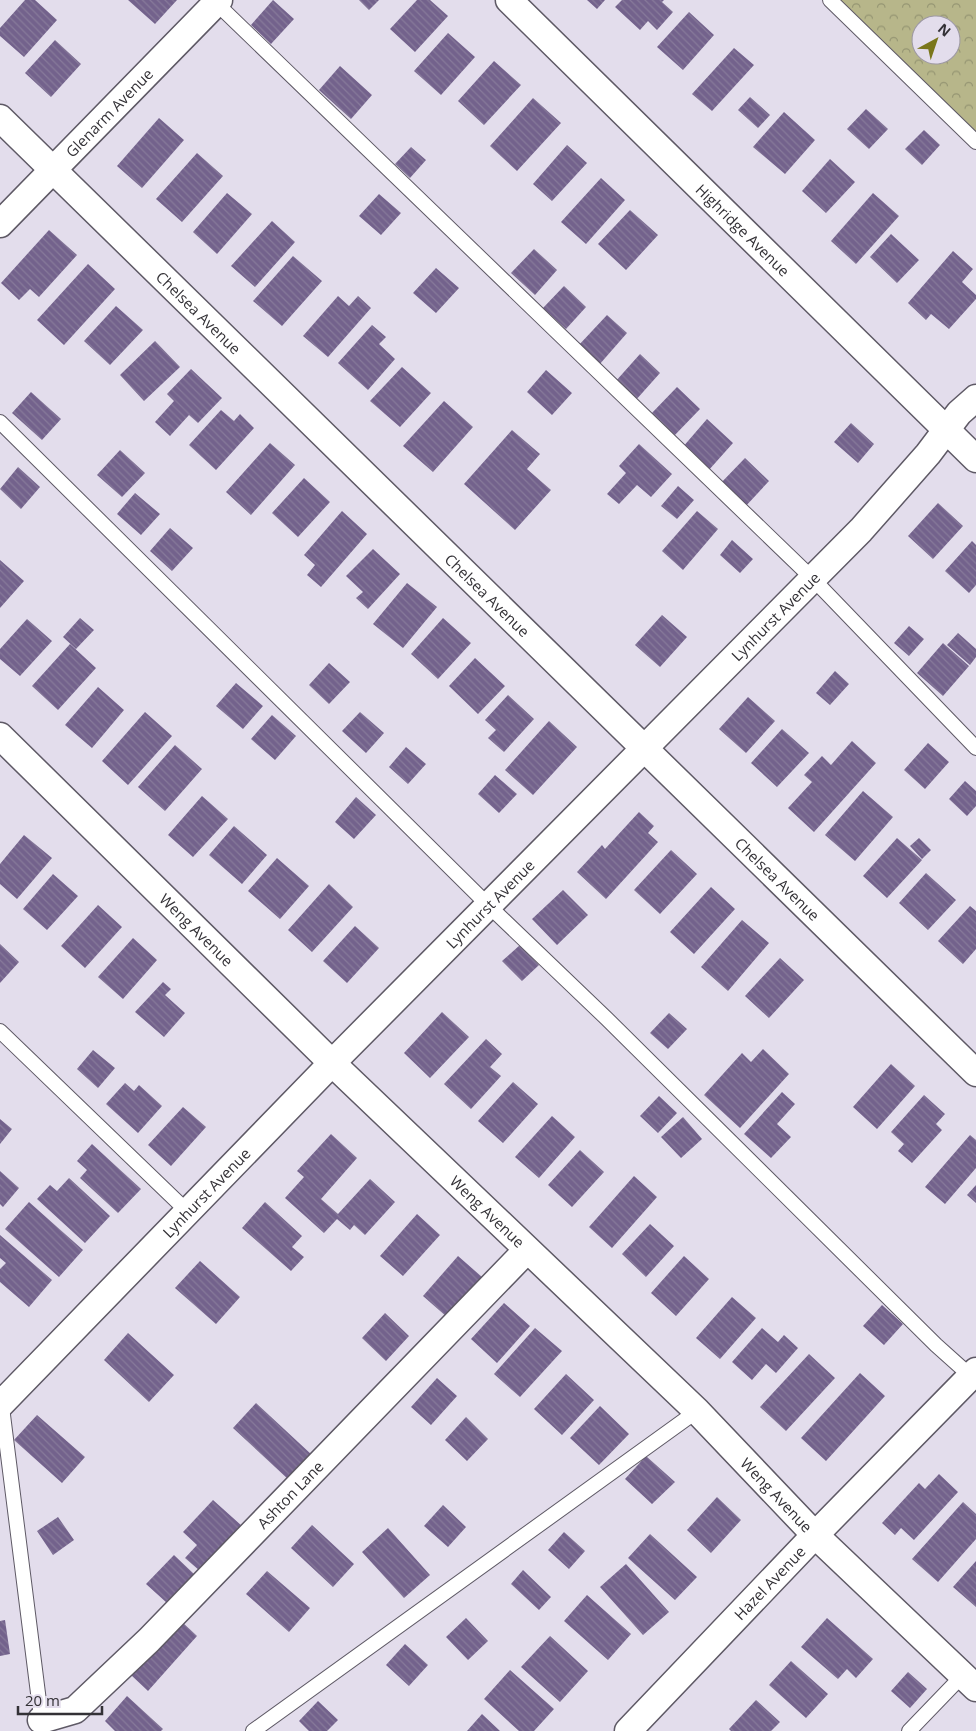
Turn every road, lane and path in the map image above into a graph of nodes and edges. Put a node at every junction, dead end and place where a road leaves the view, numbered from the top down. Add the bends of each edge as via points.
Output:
1 (509, 0) edge
2 (830, 0) edge
3 (216, 1) edge
4 (0, 118) edge
5 (976, 142) edge
6 (53, 170) junction
7 (0, 224) edge
8 (976, 398) edge
9 (0, 422) edge
10 (946, 430) junction
11 (976, 459) edge
12 (813, 579) junction
13 (0, 736) edge
14 (976, 748) edge
15 (645, 749) junction
16 (489, 906) junction
17 (0, 1031) edge
18 (332, 1064) junction
19 (976, 1073) edge
20 (189, 1213) junction
21 (527, 1250) junction
22 (974, 1376) edge
23 (1, 1402) edge
24 (697, 1411) junction
25 (815, 1535) junction
26 (969, 1681) edge
27 (42, 1726) edge
28 (253, 1731) edge
29 (628, 1731) edge
30 (909, 1731) edge

1 - 10 street, Highridge Avenue
2 - 5 lane
3 - 6 street, Glenarm Avenue
3 - 12 lane
4 - 6 street, Chelsea Avenue
6 - 7 street, Glenarm Avenue
6 - 15 street, Chelsea Avenue
8 - 10 street, Lynhurst Avenue
9 - 16 lane
10 - 11 street, Highridge Avenue
10 - 12 street, Lynhurst Avenue via 861,530
12 - 14 lane
12 - 15 street, Lynhurst Avenue
13 - 18 street, Weng Avenue
15 - 16 street, Lynhurst Avenue
15 - 19 street, Chelsea Avenue
16 - 18 street, Lynhurst Avenue
16 - 22 lane via 936,1345
17 - 20 lane
18 - 20 street, Lynhurst Avenue
18 - 21 street, Weng Avenue
20 - 23 street, Lynhurst Avenue
21 - 24 street, Weng Avenue
21 - 27 street, Ashton Lane via 149,1640 75,1710
22 - 25 street, Hazel Avenue
23 - 27 lane
24 - 25 street, Weng Avenue
24 - 28 lane
25 - 26 street, Weng Avenue
25 - 29 street, Hazel Avenue
26 - 30 lane

